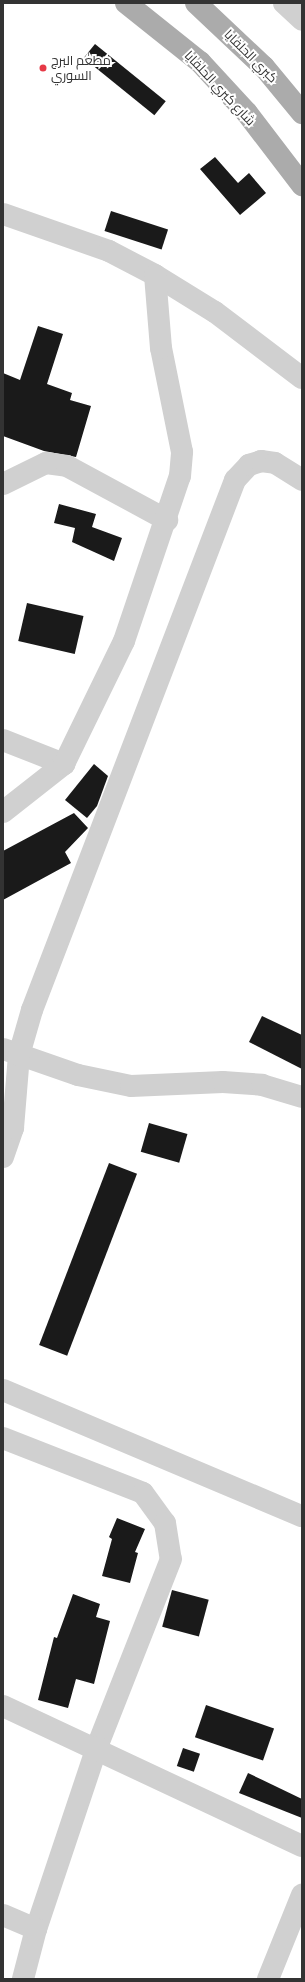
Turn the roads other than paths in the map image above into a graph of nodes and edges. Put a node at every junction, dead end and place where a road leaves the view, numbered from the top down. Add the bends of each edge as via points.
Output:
1 (126, 3) edge
2 (196, 3) edge
3 (284, 3) edge
4 (302, 20) edge
5 (302, 113) edge
6 (302, 186) edge
7 (3, 214) edge
8 (156, 275) junction
9 (302, 378) edge
10 (302, 480) edge
11 (3, 484) edge
12 (167, 520) junction
13 (3, 740) edge
14 (64, 764) junction
15 (3, 812) edge
16 (11, 1052) edge
17 (302, 1098) edge
18 (3, 1157) edge
19 (3, 1390) edge
20 (3, 1438) edge
21 (302, 1516) edge
22 (3, 1706) edge
23 (97, 1747) junction
24 (302, 1846) edge
25 (302, 1895) edge
26 (3, 1915) edge
27 (36, 1929) junction
28 (23, 1979) edge
29 (268, 1979) edge

1 - 6 main road, شارع كبري الحلفايا via 200,62 247,114
2 - 5 main road, كبري الحلفايا via 264,67
3 - 4 street
7 - 8 street via 109,252
8 - 9 street via 215,312
8 - 12 street via 161,348 182,452 180,476
10 - 16 street via 275,463 261,462 249,465 235,480 32,1010
11 - 12 street via 46,463 67,466
12 - 14 street via 124,641
13 - 14 street
14 - 15 street
16 - 17 street via 78,1075 131,1086 223,1082 262,1085
16 - 18 street via 14,1128
19 - 21 street
20 - 23 street via 142,1493 165,1523 171,1560
22 - 23 street
23 - 24 street
23 - 27 street
25 - 29 street
26 - 27 street
27 - 28 street

